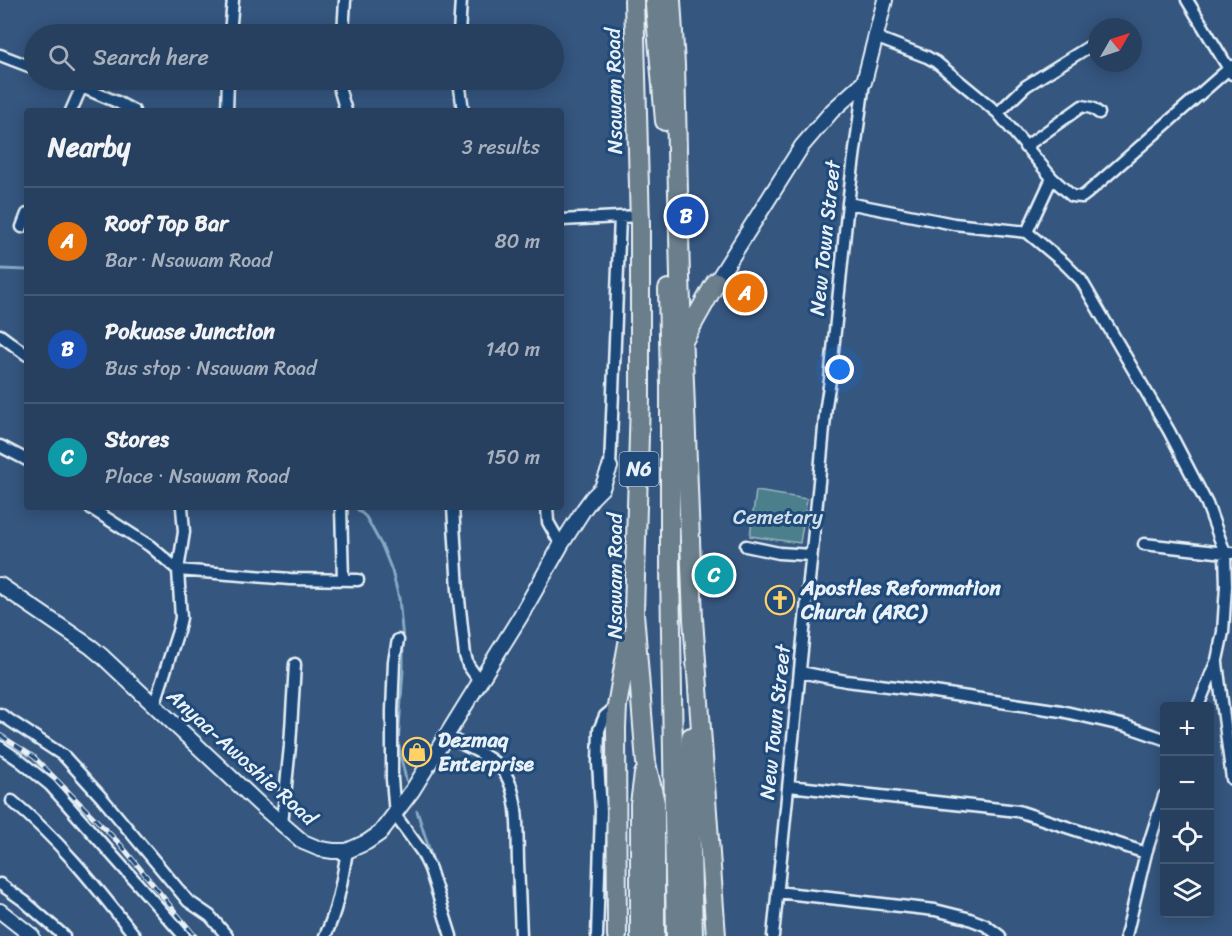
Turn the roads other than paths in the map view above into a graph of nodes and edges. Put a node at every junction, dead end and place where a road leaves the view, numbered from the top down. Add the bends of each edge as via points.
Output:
1 (221, 0) edge
2 (345, 0) edge
3 (460, 0) edge
4 (634, 0) edge
5 (656, 0) edge
6 (671, 0) edge
7 (885, 0) edge
8 (1187, 0) edge
9 (232, 2) edge
10 (231, 24) edge
11 (344, 24) edge
12 (459, 24) edge
13 (875, 37) junction
14 (1088, 47) edge
15 (0, 56) edge
16 (24, 64) edge
17 (1231, 70) edge
18 (864, 82) junction
19 (80, 90) edge
20 (90, 90) edge
21 (228, 90) edge
22 (340, 90) edge
23 (460, 90) edge
24 (72, 108) edge
25 (128, 108) edge
26 (227, 108) edge
27 (345, 108) edge
28 (463, 108) edge
29 (998, 113) junction
30 (1099, 113) dead end
31 (1025, 147) junction
32 (1052, 178) junction
33 (848, 203) junction
34 (639, 216) junction
35 (620, 218) junction
36 (564, 220) edge
37 (24, 222) edge
38 (22, 227) dead end
39 (1027, 232) junction
40 (680, 277) junction
41 (717, 282) junction
42 (0, 335) edge
43 (683, 341) junction
44 (24, 353) edge
45 (0, 446) edge
46 (24, 458) edge
47 (610, 467) joint
48 (95, 510) edge
49 (182, 510) edge
50 (341, 510) edge
51 (453, 510) edge
52 (547, 510) edge
53 (1144, 544) dead end
54 (561, 545) junction
55 (746, 546) dead end
56 (1229, 553) edge
57 (811, 555) junction
58 (178, 570) junction
59 (344, 580) junction
60 (358, 580) dead end
61 (0, 585) edge
62 (634, 613) junction
63 (693, 619) junction
64 (398, 640) dead end
65 (1217, 660) junction
66 (295, 664) dead end
67 (800, 672) junction
68 (480, 682) junction
69 (1200, 702) edge
70 (154, 706) junction
71 (617, 706) junction
72 (0, 714) edge
73 (446, 736) junction
74 (1160, 739) edge
75 (0, 747) edge
76 (1230, 747) edge
77 (646, 763) junction
78 (1232, 779) edge
79 (789, 786) junction
80 (12, 801) dead end
81 (1160, 809) edge
82 (395, 815) junction
83 (282, 824) junction
84 (347, 851) junction
85 (1146, 853) junction
86 (0, 884) edge
87 (777, 892) junction
88 (0, 910) edge
89 (331, 924) junction
90 (716, 932) edge
91 (32, 936) edge
92 (64, 936) edge
93 (135, 936) edge
94 (184, 936) edge
95 (227, 936) edge
96 (325, 936) edge
97 (337, 936) edge
98 (452, 936) edge
99 (520, 936) edge
100 (597, 936) edge
101 (617, 936) edge
102 (640, 936) edge
103 (655, 936) edge
104 (676, 936) edge
105 (693, 936) edge
106 (773, 936) edge
107 (1000, 936) edge
108 (1126, 936) edge

1 - 9 street
2 - 11 street
3 - 12 street
4 - 34 highway, Nsawam Road / N6
5 - 104 highway, N6 via 666,134
6 - 40 highway
7 - 13 street
8 - 17 street
9 - 10 street
13 - 18 street
13 - 29 street via 936,62
14 - 29 street via 1026,86
15 - 16 street
17 - 32 street via 1082,197 1072,196
18 - 33 street, New Town Street
18 - 41 street via 802,146
19 - 24 street
20 - 25 street
21 - 26 street
22 - 27 street
23 - 28 street
29 - 31 street
30 - 31 street via 1082,106
31 - 32 street
32 - 39 street
33 - 39 street via 954,224
33 - 57 street, New Town Street
34 - 35 street
34 - 62 highway, Nsawam Road / N6 via 640,399
35 - 36 street
35 - 47 street
37 - 38 street
39 - 56 street via 1081,280 1168,431
40 - 41 highway via 694,291 708,289
40 - 43 highway
41 - 43 highway
42 - 44 street
43 - 63 highway
45 - 46 street
47 - 54 street via 602,488
48 - 58 street via 150,546
49 - 58 street via 184,532
50 - 59 street
51 - 68 street via 465,655
52 - 54 street via 548,522
53 - 56 street
54 - 68 street
55 - 57 street
56 - 65 street
57 - 67 street, New Town Street
58 - 59 street
58 - 70 street via 181,618
59 - 60 street
61 - 70 street, Anyaa-Awoshie Road via 91,647
62 - 71 highway
62 - 77 highway, Nsawam Road / N6
63 - 90 highway
63 - 105 highway
64 - 82 street via 392,711
65 - 69 street
65 - 76 street
66 - 83 street
67 - 74 street via 1061,711
67 - 79 street, New Town Street
68 - 73 street
70 - 83 street, Anyaa-Awoshie Road
71 - 100 street via 604,716 599,730
71 - 101 highway
72 - 95 street via 64,756 188,901 210,916
73 - 82 street
73 - 99 street via 496,763 510,782 517,818
75 - 94 street via 50,785
76 - 78 street
77 - 102 highway via 640,804
77 - 103 highway, Nsawam Road / N6 via 655,803
79 - 85 street via 1018,811
79 - 87 street, New Town Street
80 - 93 street via 59,843
81 - 85 street
82 - 84 street via 380,833
82 - 98 street via 422,852
83 - 84 street, Anyaa-Awoshie Road via 303,842 320,849
84 - 89 street
85 - 108 street
86 - 92 street
87 - 106 street, New Town Street
87 - 107 street via 935,910 985,925
88 - 91 street
89 - 96 street
89 - 97 street

